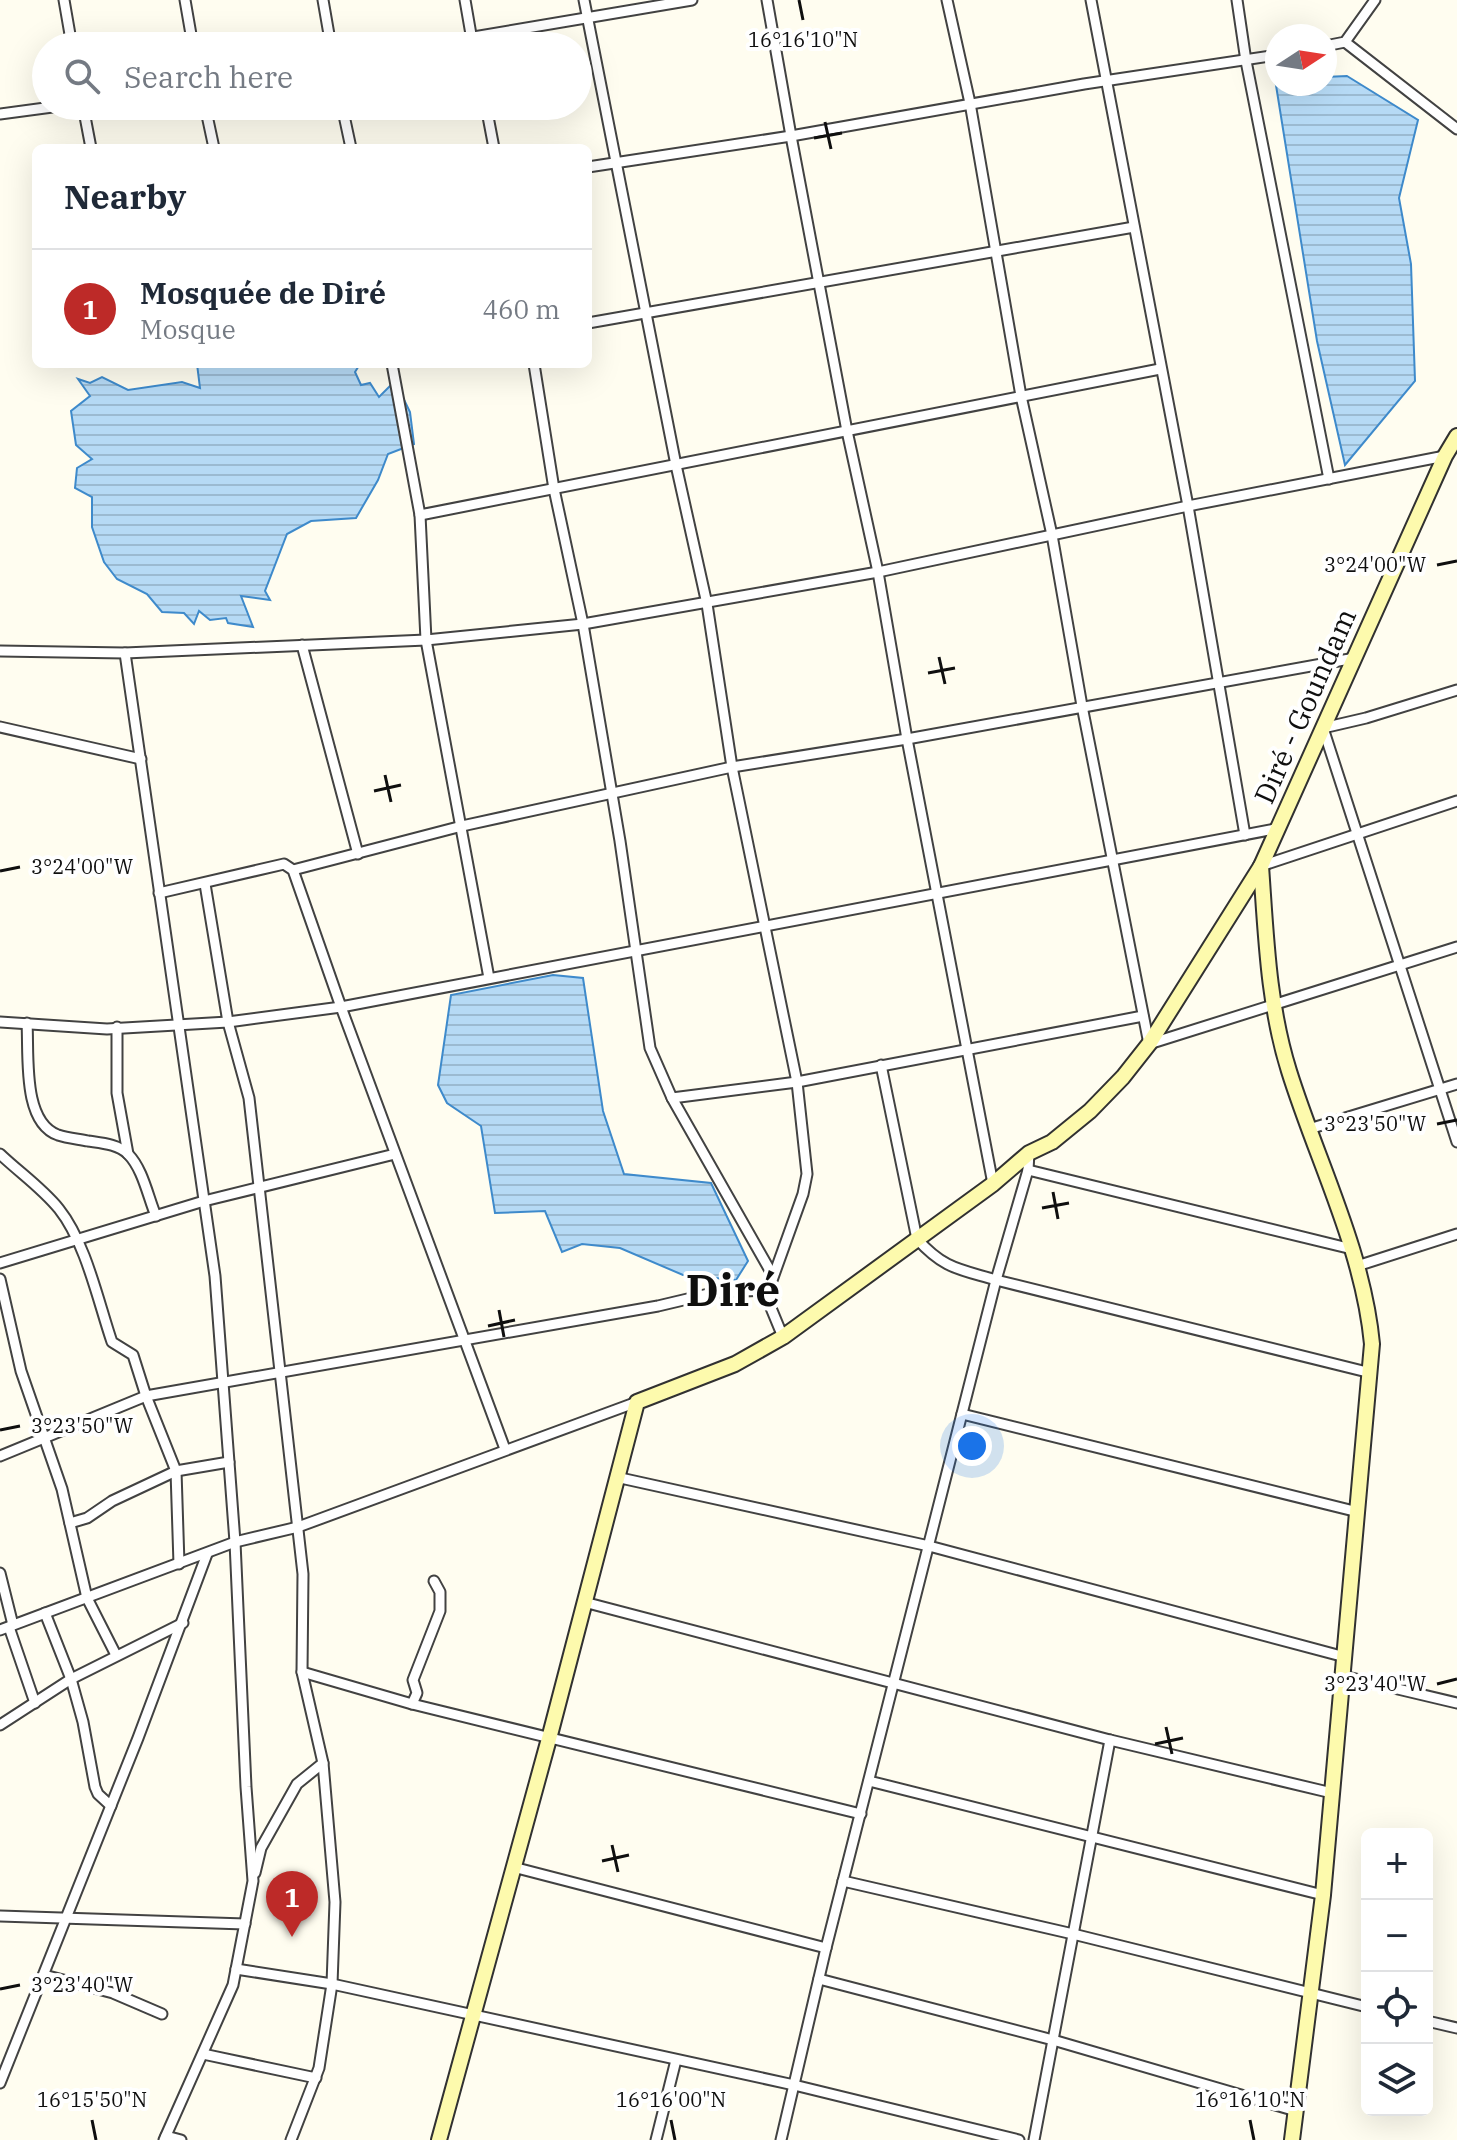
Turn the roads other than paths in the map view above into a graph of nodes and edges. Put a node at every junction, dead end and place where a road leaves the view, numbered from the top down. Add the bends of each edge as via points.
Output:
1 (64, 0) edge
2 (185, 0) edge
3 (323, 0) edge
4 (465, 0) edge
5 (584, 0) edge
6 (692, 0) edge
7 (767, 0) edge
8 (947, 0) edge
9 (1091, 0) edge
10 (1237, 0) edge
11 (1375, 0) edge
12 (587, 18) junction
13 (70, 32) edge
14 (191, 32) edge
15 (329, 32) edge
16 (470, 32) edge
17 (520, 32) edge
18 (590, 32) edge
19 (592, 41) edge
20 (1345, 42) junction
21 (1337, 44) edge
22 (1265, 57) edge
23 (1246, 61) junction
24 (1107, 80) junction
25 (970, 103) junction
26 (32, 110) edge
27 (0, 114) edge
28 (86, 120) edge
29 (208, 120) edge
30 (345, 120) edge
31 (489, 120) edge
32 (1457, 129) edge
33 (791, 136) junction
34 (90, 144) edge
35 (213, 144) edge
36 (350, 144) edge
37 (493, 144) edge
38 (618, 163) junction
39 (592, 166) edge
40 (1134, 227) junction
41 (995, 252) junction
42 (819, 283) junction
43 (646, 313) junction
44 (592, 322) edge
45 (393, 368) edge
46 (535, 368) edge
47 (1160, 369) junction
48 (1021, 396) junction
49 (847, 431) junction
50 (1457, 436) edge
51 (1445, 456) junction
52 (676, 465) junction
53 (1329, 479) junction
54 (554, 489) junction
55 (1188, 506) junction
56 (420, 515) junction
57 (1052, 535) junction
58 (878, 572) junction
59 (707, 604) junction
60 (583, 624) junction
61 (426, 640) junction
62 (302, 645) junction
63 (0, 651) edge
64 (125, 653) junction
65 (1355, 658) junction
66 (1217, 682) junction
67 (1457, 690) edge
68 (1082, 706) junction
69 (0, 727) edge
70 (1323, 728) junction
71 (907, 739) junction
72 (141, 759) junction
73 (732, 767) junction
74 (611, 792) junction
75 (1457, 801) edge
76 (462, 826) junction
77 (1280, 828) junction
78 (1358, 834) junction
79 (1245, 835) junction
80 (358, 854) junction
81 (1113, 860) junction
82 (1261, 866) junction
83 (293, 870) junction
84 (205, 884) junction
85 (159, 893) junction
86 (937, 894) junction
87 (767, 926) junction
88 (1457, 947) edge
89 (636, 951) junction
90 (1400, 965) junction
91 (489, 978) junction
92 (1272, 1005) junction
93 (341, 1007) junction
94 (1143, 1016) junction
95 (0, 1022) edge
96 (228, 1022) junction
97 (27, 1023) junction
98 (180, 1026) junction
99 (117, 1027) junction
100 (1149, 1044) junction
101 (967, 1048) junction
102 (881, 1065) junction
103 (797, 1082) junction
104 (1457, 1084) edge
105 (1440, 1089) junction
106 (672, 1098) junction
107 (1309, 1129) junction
108 (1457, 1142) edge
109 (1029, 1153) junction
110 (0, 1154) edge
111 (128, 1154) junction
112 (395, 1154) junction
113 (1028, 1170) junction
114 (993, 1184) junction
115 (259, 1186) junction
116 (204, 1201) junction
117 (156, 1216) junction
118 (1457, 1234) edge
119 (917, 1239) junction
120 (77, 1240) junction
121 (1352, 1249) junction
122 (0, 1263) edge
123 (1357, 1266) junction
124 (772, 1274) junction
125 (0, 1279) edge
126 (996, 1280) junction
127 (770, 1290) junction
128 (783, 1337) junction
129 (463, 1338) junction
130 (280, 1373) junction
131 (1371, 1373) junction
132 (223, 1382) junction
133 (146, 1396) junction
134 (637, 1402) junction
135 (962, 1414) junction
136 (44, 1435) junction
137 (505, 1449) junction
138 (0, 1456) edge
139 (229, 1462) junction
140 (176, 1471) junction
141 (616, 1477) junction
142 (1358, 1512) junction
143 (70, 1523) junction
144 (298, 1527) junction
145 (235, 1542) junction
146 (929, 1546) junction
147 (207, 1554) junction
148 (179, 1564) junction
149 (0, 1573) edge
150 (434, 1581) dead end
151 (87, 1598) junction
152 (584, 1602) junction
153 (45, 1613) junction
154 (183, 1623) junction
155 (7, 1628) edge
156 (116, 1655) junction
157 (1345, 1657) junction
158 (302, 1672) junction
159 (1343, 1676) junction
160 (71, 1679) junction
161 (894, 1684) junction
162 (35, 1703) junction
163 (1457, 1703) edge
164 (412, 1704) junction
165 (0, 1725) edge
166 (550, 1735) junction
167 (1110, 1740) junction
168 (323, 1763) junction
169 (869, 1781) junction
170 (1332, 1793) junction
171 (111, 1806) junction
172 (861, 1814) junction
173 (1092, 1836) junction
174 (513, 1867) junction
175 (253, 1881) junction
176 (843, 1881) junction
177 (1323, 1895) junction
178 (0, 1916) edge
179 (68, 1917) junction
180 (245, 1924) junction
181 (1073, 1934) junction
182 (826, 1948) junction
183 (236, 1969) junction
184 (44, 1975) junction
185 (819, 1979) junction
186 (332, 1984) junction
187 (1310, 1994) junction
188 (1361, 2006) edge
189 (162, 2014) dead end
190 (472, 2016) junction
191 (1433, 2022) edge
192 (1457, 2028) edge
193 (1053, 2040) junction
194 (203, 2054) junction
195 (676, 2060) junction
196 (316, 2078) junction
197 (0, 2083) edge
198 (794, 2085) junction
199 (1296, 2111) junction
200 (165, 2138) edge
201 (181, 2140) edge
202 (291, 2140) edge
203 (439, 2140) edge
204 (656, 2140) edge
205 (781, 2140) edge
206 (1019, 2140) edge
207 (1034, 2140) edge
208 (1292, 2140) edge

1 - 13 street
2 - 14 street
3 - 15 street
4 - 16 street
5 - 12 street
6 - 12 street
7 - 33 street
8 - 25 street
9 - 24 street
10 - 23 street
11 - 20 street
12 - 17 street
12 - 18 street
19 - 38 street
20 - 21 street
20 - 32 street
22 - 23 street
23 - 24 street
23 - 53 street
24 - 25 street
24 - 40 street
25 - 33 street
25 - 41 street
26 - 27 street
28 - 34 street
29 - 35 street
30 - 36 street
31 - 37 street
33 - 38 street
33 - 42 street
38 - 39 street
38 - 43 street
40 - 41 street
40 - 47 street
41 - 42 street
41 - 48 street
42 - 43 street
42 - 49 street
43 - 44 street
43 - 52 street
45 - 56 street
46 - 54 street
47 - 48 street
47 - 55 street
48 - 49 street
48 - 57 street
49 - 52 street
49 - 58 street
50 - 51 main road, Diré - Goundam
51 - 53 street
51 - 65 main road, Diré - Goundam
52 - 54 street
52 - 59 street
53 - 55 street
54 - 56 street
54 - 60 street
55 - 57 street
55 - 66 street
56 - 61 street
57 - 58 street
57 - 68 street
58 - 59 street
58 - 71 street
59 - 60 street
59 - 73 street
60 - 61 street
60 - 74 street
61 - 62 street
61 - 76 street
62 - 64 street
62 - 80 street
63 - 64 street
64 - 72 street
65 - 66 street
65 - 70 main road, Diré - Goundam
66 - 68 street
66 - 79 street
67 - 70 street
68 - 71 street
68 - 81 street
69 - 72 street
70 - 77 main road, Diré - Goundam
70 - 78 street
71 - 73 street
71 - 86 street
72 - 85 street
73 - 74 street
73 - 87 street
74 - 76 street
74 - 89 street
75 - 78 street
76 - 80 street
76 - 91 street
77 - 79 street
77 - 82 main road, Diré - Goundam
78 - 82 street
78 - 90 street
79 - 81 street
80 - 83 street
81 - 86 street
81 - 94 street
82 - 92 main road
82 - 100 main road, Diré - Goundam
83 - 84 street via 284,864
83 - 93 street
84 - 85 street
84 - 96 street
85 - 98 street
86 - 87 street
86 - 101 street
87 - 89 street
87 - 103 street
88 - 90 street
89 - 91 street
89 - 106 street via 650,1048
90 - 92 street
90 - 105 street
91 - 93 street
92 - 100 street
92 - 107 main road
93 - 96 street
93 - 112 street
94 - 100 street
94 - 101 street
95 - 97 street
96 - 98 street
96 - 115 street via 249,1098
97 - 99 street
97 - 111 street via 31,1096 41,1122 55,1134 114,1146
98 - 99 street
98 - 116 street
99 - 111 street via 117,1093
100 - 109 main road, Diré - Goundam via 1090,1111
101 - 102 street
101 - 114 street
102 - 103 street
102 - 119 street
103 - 106 street
103 - 124 street via 807,1174
104 - 105 street
105 - 107 street
105 - 108 street
106 - 124 street
107 - 121 main road
109 - 113 street
109 - 114 main road, Diré - Goundam
110 - 120 street via 61,1211
111 - 117 street
112 - 115 street
112 - 129 street
113 - 121 street
113 - 126 street
114 - 119 main road, Diré - Goundam
115 - 116 street
115 - 130 street
116 - 117 street
116 - 132 street
117 - 120 street
118 - 123 street
119 - 126 street via 934,1258
119 - 128 main road, Diré - Goundam
120 - 122 street
120 - 133 street via 112,1342 133,1355
121 - 123 main road
123 - 131 main road via 1370,1321
124 - 127 street
125 - 136 street via 21,1371
126 - 131 street
126 - 135 street
127 - 128 street
127 - 129 street via 717,1292
128 - 134 main road, Diré - Goundam via 735,1364
129 - 130 street
129 - 137 street
130 - 132 street
130 - 144 street
131 - 142 main road
132 - 133 street
132 - 139 street
133 - 136 street
133 - 140 street
134 - 137 street
134 - 141 main road
135 - 142 street
135 - 146 street
136 - 138 street
136 - 143 street
137 - 144 street
139 - 140 street
139 - 145 street
140 - 143 street
140 - 148 street
141 - 146 street
141 - 152 main road
142 - 157 main road
143 - 151 street
144 - 145 street
144 - 158 street
145 - 147 street
145 - 175 street
146 - 157 street
146 - 161 street
147 - 148 street
147 - 154 street
148 - 151 street
149 - 155 street
150 - 164 street via 440,1611 413,1680 417,1693
151 - 153 street
151 - 156 street
152 - 161 street
152 - 166 main road
153 - 155 street
153 - 160 street
154 - 156 street
154 - 171 street
155 - 162 street
156 - 160 street
157 - 159 main road
158 - 164 street
158 - 168 street
159 - 163 street
159 - 170 main road
160 - 162 street
160 - 171 street via 95,1787
161 - 167 street
161 - 169 street
162 - 165 street
164 - 166 street
166 - 172 street
166 - 174 main road
167 - 170 street
167 - 173 street
168 - 175 street via 297,1784 278,1816 261,1848
168 - 186 street via 335,1902
169 - 172 street
169 - 173 street
170 - 177 main road
171 - 179 street
172 - 176 street
173 - 177 street
173 - 181 street
174 - 182 street
174 - 190 main road
175 - 180 street
176 - 181 street
176 - 182 street
177 - 187 main road
178 - 179 street
179 - 180 street
179 - 184 street
180 - 183 street
181 - 187 street
181 - 193 street
182 - 185 street
183 - 186 street
183 - 194 street
184 - 189 street via 113,1993
184 - 197 street
185 - 193 street
185 - 198 street
186 - 190 street
186 - 196 street
187 - 188 street
187 - 199 main road
190 - 195 street
190 - 203 main road
191 - 192 street
193 - 199 street
193 - 207 street
194 - 196 street
194 - 200 street
195 - 198 street
195 - 204 street
196 - 202 street
198 - 205 street
198 - 206 street
199 - 208 main road
200 - 201 street

